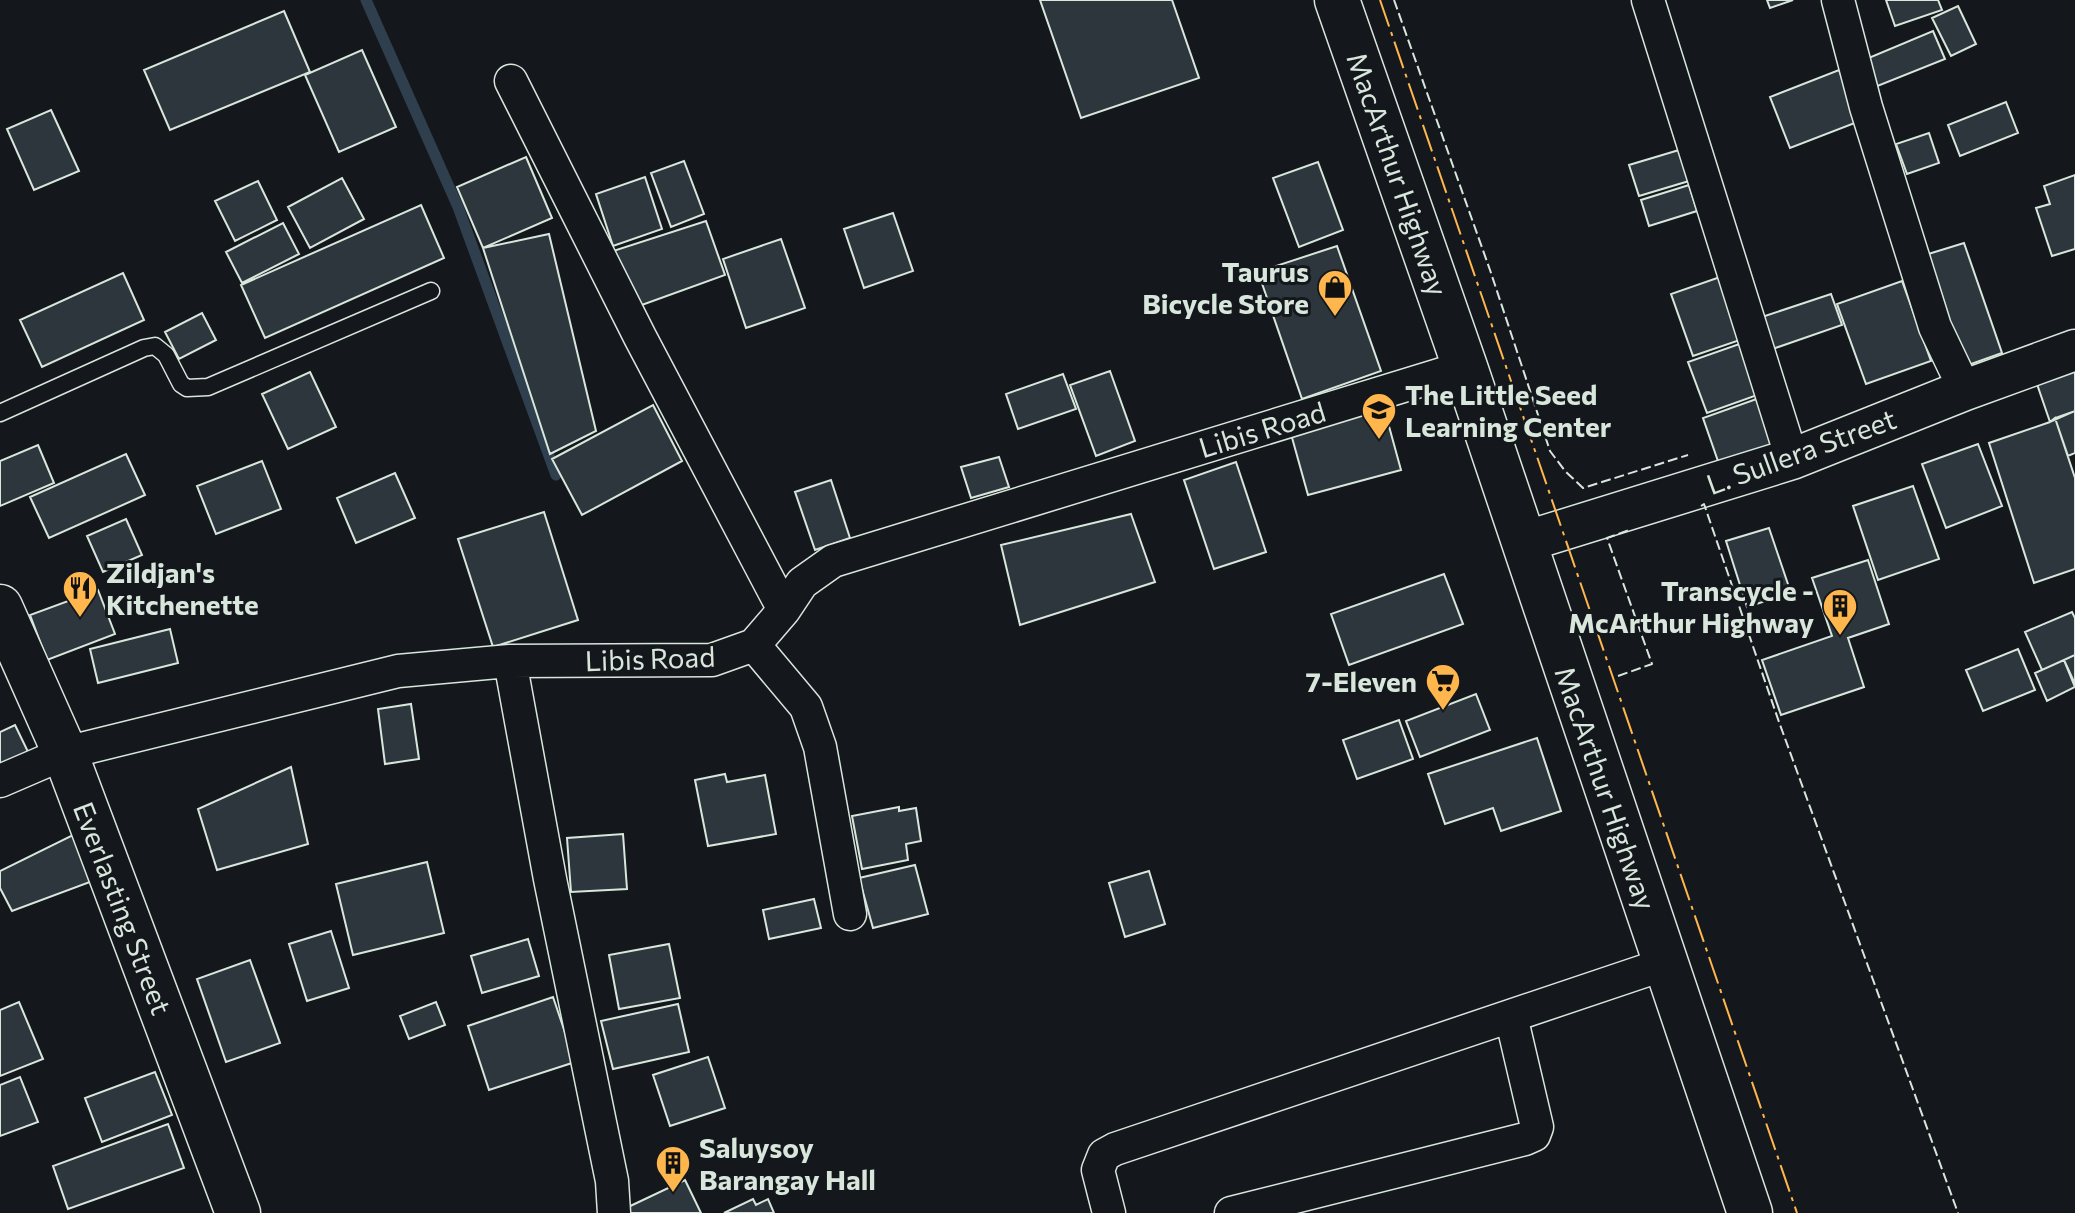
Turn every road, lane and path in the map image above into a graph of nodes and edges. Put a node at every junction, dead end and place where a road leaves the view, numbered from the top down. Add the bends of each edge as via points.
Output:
1 (1337, 0) edge
2 (1648, 0) edge
3 (1838, 0) edge
4 (511, 81) dead end
5 (431, 291) dead end
6 (2075, 350) edge
7 (1465, 367) junction
8 (1965, 390) junction
9 (0, 413) edge
10 (1792, 459) junction
11 (1524, 542) junction
12 (0, 607) edge
13 (784, 610) junction
14 (754, 645) junction
15 (510, 661) junction
16 (65, 753) junction
17 (0, 781) edge
18 (850, 914) dead end
19 (1665, 964) junction
20 (1511, 1016) junction
21 (238, 1213) edge
22 (614, 1213) edge
23 (1109, 1213) edge
24 (1231, 1213) edge
25 (1750, 1213) edge

1 - 7 main road, MacArthur Highway
2 - 10 street
3 - 8 street via 1935,327
4 - 13 street
5 - 9 lane via 208,387 181,384 155,346
6 - 8 street, L. Sullera Street
7 - 11 main road, MacArthur Highway
7 - 13 street, Libis Road via 833,561 802,583
8 - 10 street, L. Sullera Street
10 - 11 street, L. Sullera Street
11 - 19 main road, MacArthur Highway
12 - 16 main road, Everlasting Street
13 - 14 street, Libis Road
14 - 15 street, Libis Road via 712,660
14 - 18 street via 806,707 820,747
15 - 16 street, Libis Road via 398,671
15 - 22 street
16 - 17 street, Libis Road
16 - 21 main road, Everlasting Street
19 - 20 street
19 - 25 main road, MacArthur Highway
20 - 23 street via 1115,1149 1104,1155 1098,1170
20 - 24 street via 1537,1127 1534,1135

